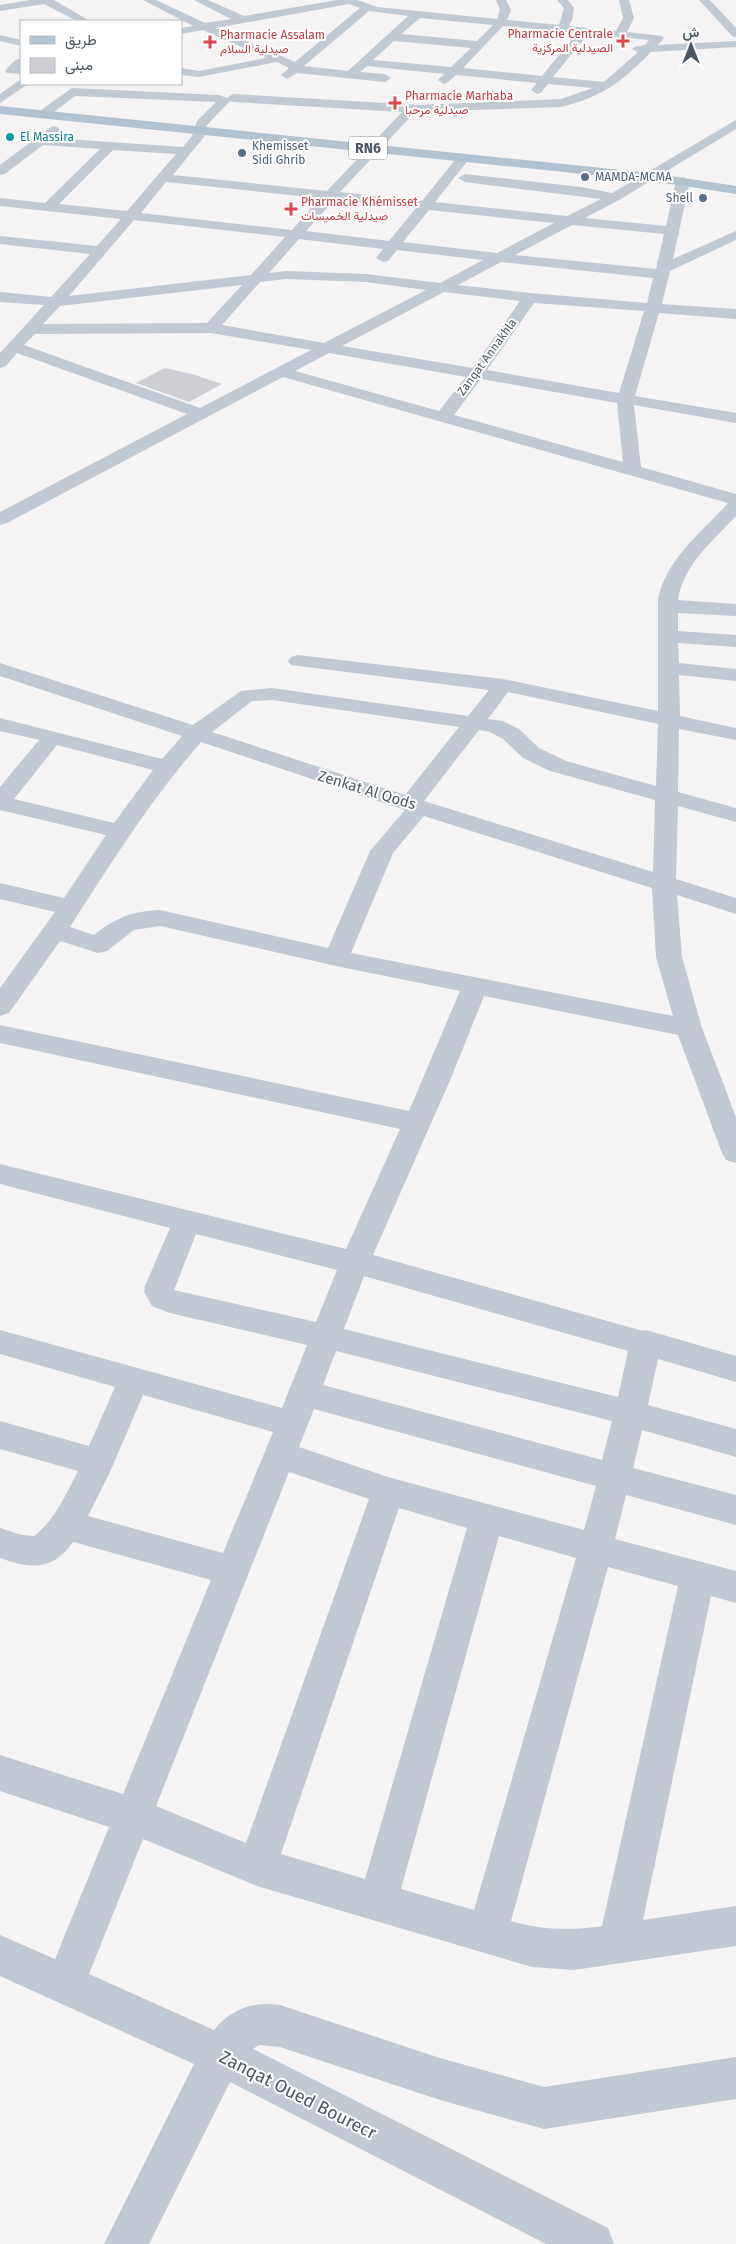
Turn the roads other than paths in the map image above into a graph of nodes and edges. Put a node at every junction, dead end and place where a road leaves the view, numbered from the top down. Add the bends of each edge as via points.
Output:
1 (46, 0) edge
2 (148, 0) edge
3 (300, 0) edge
4 (348, 0) edge
5 (501, 0) edge
6 (562, 0) edge
7 (624, 0) edge
8 (704, 0) edge
9 (190, 1) edge
10 (160, 6) junction
11 (316, 7) junction
12 (0, 8) edge
13 (371, 9) junction
14 (179, 15) junction
15 (416, 15) junction
16 (163, 18) dead end
17 (83, 20) edge
18 (243, 20) junction
19 (500, 22) junction
20 (204, 27) junction
21 (402, 28) junction
22 (562, 28) junction
23 (586, 30) junction
24 (182, 31) edge
25 (620, 34) junction
26 (736, 34) edge
27 (488, 35) junction
28 (507, 37) dead end
29 (0, 38) edge
30 (389, 39) junction
31 (370, 40) dead end
32 (20, 43) edge
33 (570, 43) junction
34 (736, 44) edge
35 (479, 45) junction
36 (593, 45) dead end
37 (628, 48) dead end
38 (646, 50) junction
39 (277, 59) junction
40 (476, 61) junction
41 (363, 62) junction
42 (300, 68) junction
43 (560, 70) junction
44 (182, 71) edge
45 (453, 71) junction
46 (603, 73) dead end
47 (350, 74) junction
48 (622, 74) junction
49 (396, 78) dead end
50 (546, 80) junction
51 (182, 84) edge
52 (437, 84) dead end
53 (21, 85) edge
54 (608, 86) junction
55 (75, 88) edge
56 (272, 92) junction
57 (451, 95) dead end
58 (325, 96) junction
59 (428, 98) dead end
60 (0, 99) edge
61 (224, 99) junction
62 (526, 103) junction
63 (415, 108) junction
64 (0, 110) edge
65 (42, 115) junction
66 (69, 118) junction
67 (736, 124) edge
68 (200, 132) junction
69 (40, 140) junction
70 (110, 146) junction
71 (372, 148) junction
72 (184, 151) junction
73 (0, 157) edge
74 (464, 158) junction
75 (15, 159) junction
76 (0, 171) edge
77 (651, 177) junction
78 (162, 178) junction
79 (465, 178) dead end
80 (682, 181) junction
81 (736, 190) edge
82 (332, 194) junction
83 (614, 197) junction
84 (0, 202) edge
85 (30, 205) junction
86 (424, 205) junction
87 (48, 207) junction
88 (130, 216) junction
89 (18, 218) dead end
90 (570, 220) junction
91 (673, 231) junction
92 (296, 234) junction
93 (2, 235) edge
94 (736, 235) edge
95 (394, 245) junction
96 (101, 251) junction
97 (497, 258) junction
98 (663, 271) junction
99 (366, 278) junction
100 (256, 279) junction
101 (447, 286) junction
102 (0, 297) edge
103 (530, 298) junction
104 (56, 302) junction
105 (653, 308) junction
106 (736, 314) edge
107 (29, 328) junction
108 (211, 328) junction
109 (14, 347) junction
110 (327, 348) junction
111 (0, 363) edge
112 (282, 372) junction
113 (476, 374) junction
114 (625, 400) junction
115 (202, 414) junction
116 (444, 416) junction
117 (736, 418) edge
118 (633, 470) junction
119 (736, 500) edge
120 (736, 505) edge
121 (0, 519) edge
122 (668, 606) junction
123 (736, 610) edge
124 (668, 636) junction
125 (736, 641) edge
126 (298, 661) dead end
127 (669, 668) junction
128 (3, 673) edge
129 (736, 675) edge
130 (503, 685) junction
131 (669, 718) junction
132 (475, 722) junction
133 (0, 724) edge
134 (197, 732) junction
135 (736, 734) edge
136 (52, 738) junction
137 (167, 766) junction
138 (667, 796) junction
139 (0, 803) edge
140 (414, 806) junction
141 (736, 815) edge
142 (120, 831) junction
143 (664, 884) junction
144 (0, 891) edge
145 (736, 906) edge
146 (69, 907) junction
147 (55, 931) junction
148 (336, 958) junction
149 (10, 977) edge
150 (475, 986) junction
151 (0, 1007) edge
152 (690, 1028) junction
153 (0, 1034) edge
154 (417, 1123) junction
155 (736, 1153) edge
156 (0, 1174) edge
157 (187, 1221) junction
158 (355, 1262) junction
159 (327, 1336) junction
160 (0, 1342) edge
161 (646, 1342) junction
162 (736, 1369) edge
163 (134, 1379) junction
164 (631, 1412) junction
165 (292, 1424) junction
166 (0, 1435) edge
167 (736, 1443) edge
168 (97, 1462) junction
169 (614, 1476) junction
170 (388, 1491) junction
171 (736, 1510) edge
172 (487, 1518) junction
173 (66, 1525) junction
174 (0, 1543) edge
175 (596, 1548) junction
176 (233, 1571) junction
177 (698, 1575) junction
178 (736, 1587) edge
179 (0, 1773) edge
180 (133, 1816) junction
181 (257, 1867) junction
182 (378, 1903) junction
183 (736, 1926) edge
184 (487, 1934) junction
185 (618, 1945) junction
186 (0, 1955) edge
187 (64, 1984) junction
188 (221, 2056) junction
189 (736, 2078) edge
190 (126, 2244) edge
191 (592, 2244) edge

1 - 12 street
1 - 17 street
2 - 10 street
3 - 11 street
4 - 11 street
4 - 13 street
5 - 19 street via 506,14
6 - 22 street via 570,8
7 - 25 street via 630,11 628,22
8 - 26 street
9 - 10 street
9 - 18 street
10 - 14 street
11 - 18 street
13 - 15 street
13 - 42 street via 343,37
14 - 16 street
14 - 20 street
15 - 19 street
15 - 21 street
18 - 20 street
19 - 22 street
19 - 27 street
20 - 24 street
20 - 39 street
21 - 27 street
21 - 30 street
22 - 23 street
23 - 25 street
23 - 33 street
25 - 38 street via 657,37
27 - 28 street
27 - 35 street
29 - 32 street
30 - 31 street
30 - 35 street
30 - 41 street
33 - 36 street
33 - 43 street
34 - 38 street
35 - 40 street
37 - 38 street
38 - 48 street
39 - 42 street
39 - 44 street via 199,74
40 - 43 street
40 - 45 street
41 - 45 street
41 - 47 street
42 - 47 street
42 - 56 street
43 - 50 street
45 - 50 street
45 - 52 street
46 - 48 street
47 - 49 street
47 - 58 street
48 - 54 street
50 - 54 street
50 - 62 street
51 - 61 street
53 - 60 street
54 - 62 street via 593,95 574,100
55 - 61 street
55 - 65 street
56 - 58 street
56 - 61 street
57 - 62 street
58 - 63 street via 366,105
59 - 63 street
61 - 68 street via 201,124
62 - 63 street
63 - 71 street
64 - 65 main road, RN6
65 - 66 main road, RN6
66 - 68 main road, RN6
66 - 69 street
67 - 77 street
68 - 71 main road, RN6
68 - 72 street
69 - 70 street
69 - 75 street
70 - 72 street
70 - 87 street
71 - 74 main road, RN6
71 - 82 street
72 - 78 street
73 - 75 street
74 - 77 main road, RN6
74 - 86 street
75 - 76 street
77 - 80 main road, RN6
77 - 83 street
78 - 82 street
78 - 88 street
79 - 83 street
80 - 81 main road, RN6
80 - 91 street
82 - 86 street
82 - 92 street
83 - 90 street
84 - 85 street
85 - 87 street
85 - 89 street
86 - 90 street
86 - 95 street
87 - 88 street
88 - 92 street
88 - 96 street
90 - 91 street
90 - 97 street
91 - 98 street
92 - 95 street
92 - 100 street
93 - 96 street
94 - 98 street
95 - 97 street
95 - 99 street
96 - 104 street
97 - 98 street
97 - 101 street
98 - 105 street
99 - 100 street via 286,276
99 - 101 street
100 - 104 street
100 - 108 street
101 - 103 street
101 - 110 street
102 - 104 street
103 - 105 street
103 - 113 street, Zanqat Annakhla
104 - 107 street
105 - 106 street
105 - 114 street
107 - 108 street
107 - 109 street
108 - 110 street
109 - 111 street
109 - 115 street
110 - 112 street
110 - 113 street
112 - 115 street
112 - 116 street
113 - 114 street
113 - 116 street, Zanqat Annakhla
114 - 117 street
114 - 118 street
115 - 121 street
116 - 118 street
118 - 119 street
120 - 122 street via 678,570
122 - 123 street
122 - 124 street
124 - 125 street
124 - 127 street
126 - 130 street
127 - 129 street
127 - 131 street
128 - 134 street, Zenkat Al Qods
130 - 131 street
130 - 132 street
131 - 135 street
131 - 138 street
132 - 134 street via 261,694 239,700
132 - 138 street via 495,726 511,734 543,761
132 - 140 street
133 - 136 street
134 - 137 street
134 - 140 street, Zenkat Al Qods
136 - 137 street
136 - 139 street
137 - 142 street
138 - 141 street
138 - 143 street
139 - 142 street
140 - 143 street, Zenkat Al Qods
140 - 148 street via 382,851
142 - 146 street
143 - 145 street, Zenkat Al Qods
143 - 152 street via 669,957
144 - 146 street
146 - 147 street
147 - 148 street via 98,945 132,920 160,918
147 - 149 street
148 - 150 street
149 - 151 street
150 - 152 street
150 - 154 street
152 - 155 street
153 - 154 street
154 - 158 street
156 - 157 street
157 - 158 street
157 - 159 street via 160,1286 163,1298
158 - 159 street
158 - 161 street
159 - 164 street
159 - 165 street
160 - 163 street
161 - 162 street
161 - 164 street
163 - 165 street
163 - 168 street
164 - 167 street
164 - 169 street
165 - 169 street
165 - 170 street
165 - 176 street
166 - 168 street
168 - 173 street
169 - 171 street
169 - 175 street
170 - 172 street
170 - 181 street
172 - 175 street
172 - 182 street
173 - 174 street via 54,1542 31,1553
173 - 176 street
175 - 177 street
175 - 184 street
176 - 180 street
177 - 178 street
177 - 185 street
179 - 180 street
180 - 181 street
180 - 187 street
181 - 182 street
182 - 184 street
183 - 185 street
184 - 185 street via 532,1947 574,1950
186 - 187 street, Zanqat Oued Bourecr
187 - 188 street, Zanqat Oued Bourecr
188 - 189 street via 240,2030 256,2024 268,2024 440,2079 544,2108
188 - 190 street
188 - 191 street, Zanqat Oued Bourecr

